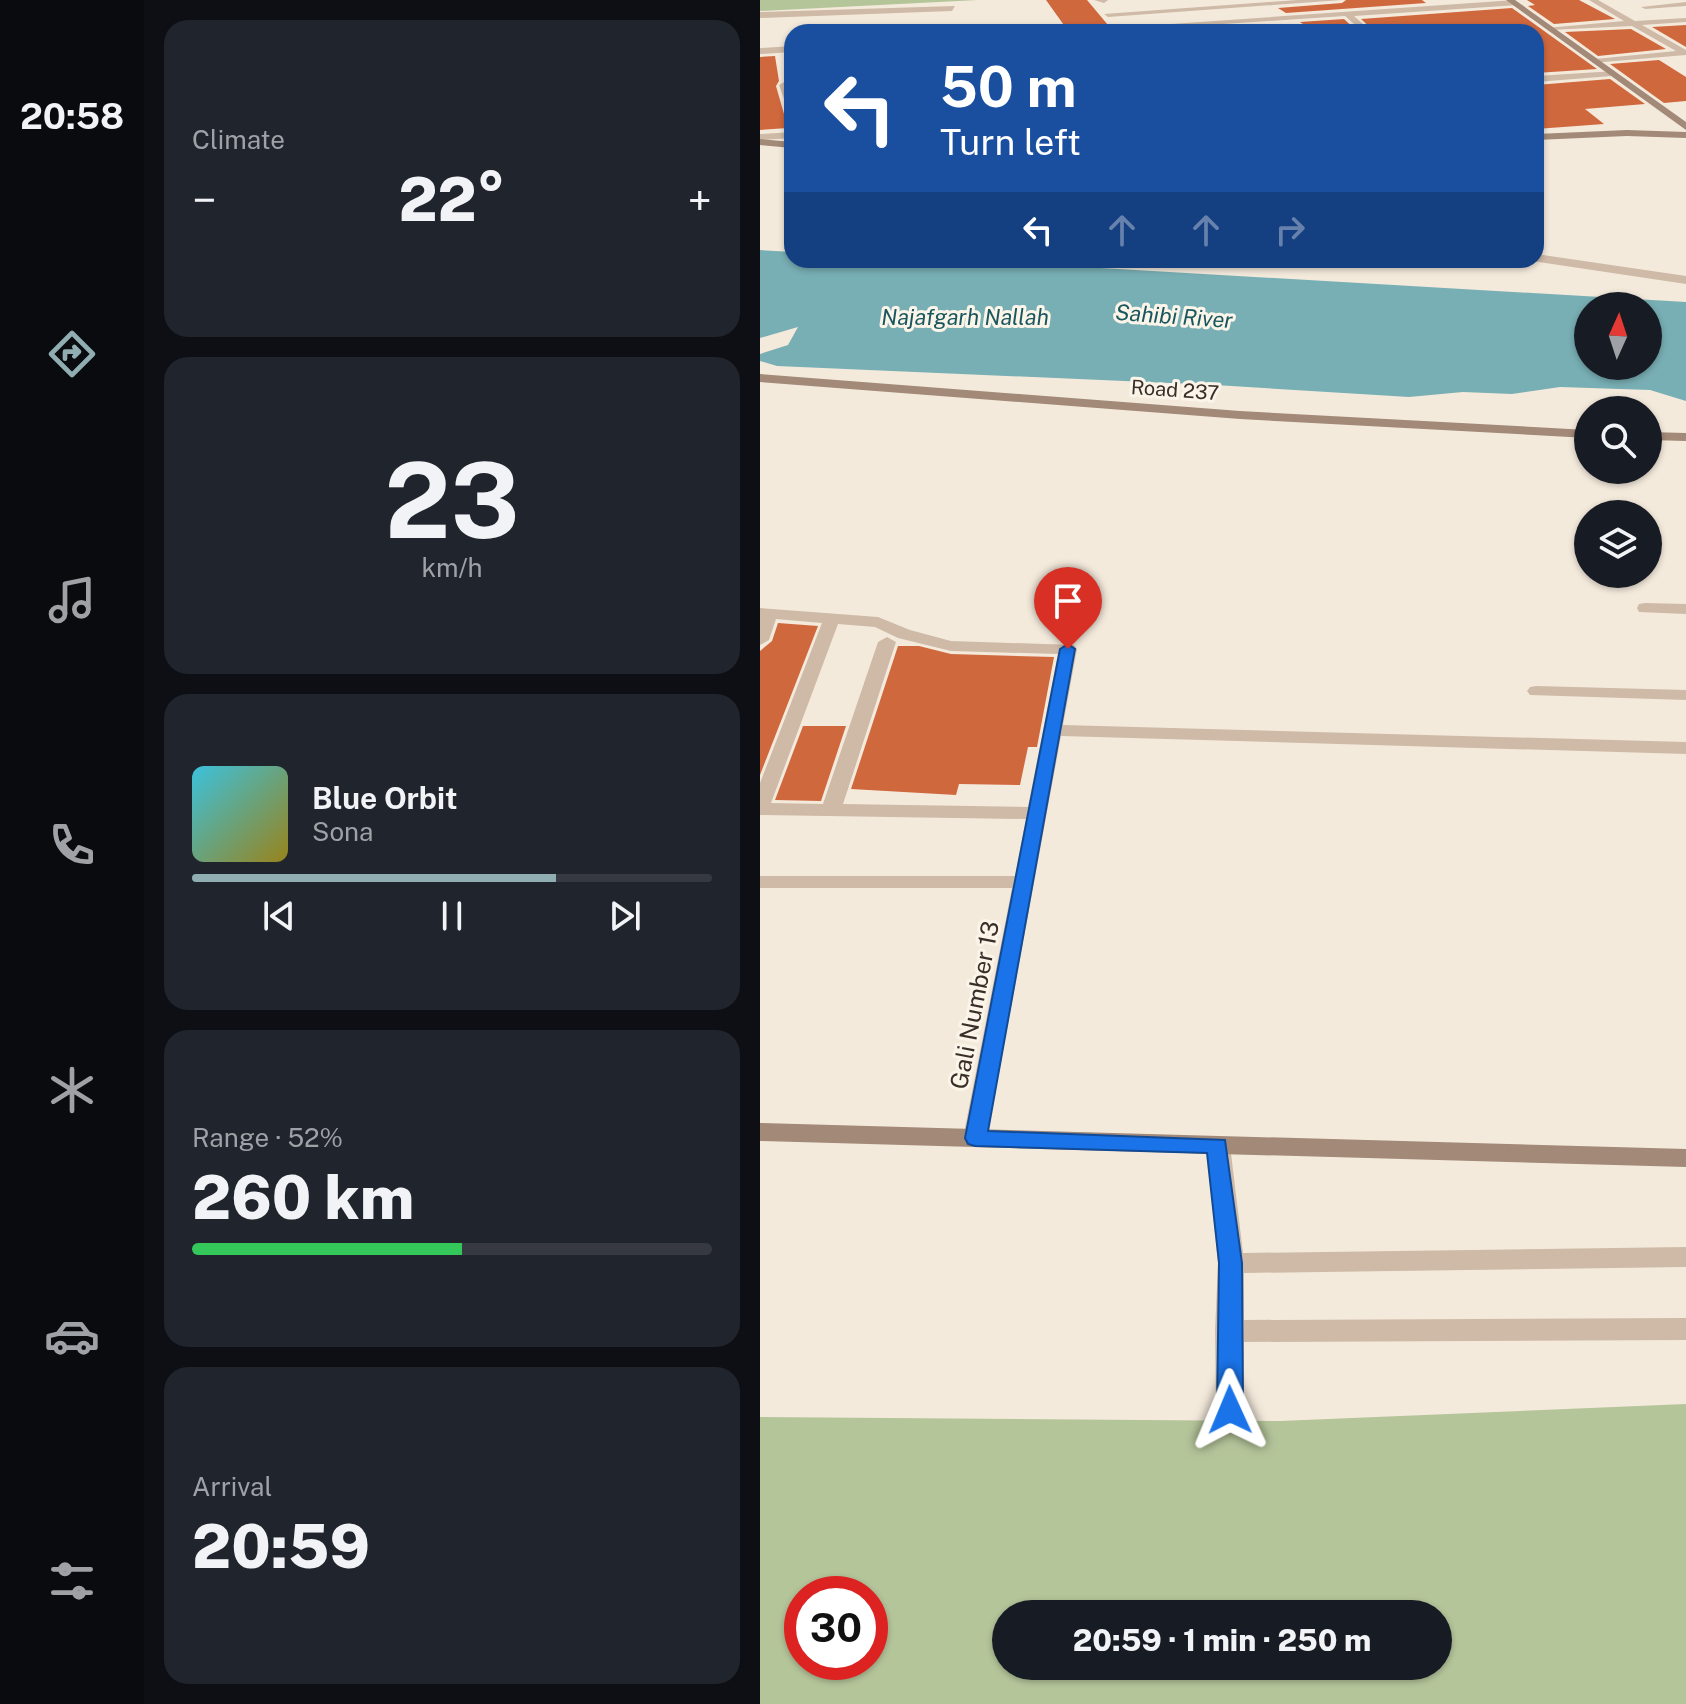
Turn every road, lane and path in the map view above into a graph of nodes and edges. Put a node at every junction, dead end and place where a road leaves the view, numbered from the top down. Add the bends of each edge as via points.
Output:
1 (1098, 0) edge
2 (1104, 0) edge
3 (1338, 0) edge
4 (1372, 0) edge
5 (1425, 0) edge
6 (1593, 0) edge
7 (1633, 0) edge
8 (1512, 2) edge
9 (1686, 4) edge
10 (1645, 7) junction
11 (952, 8) dead end
12 (1435, 8) junction
13 (1385, 11) junction
14 (1108, 14) junction
15 (1347, 14) junction
16 (760, 15) edge
17 (1686, 20) edge
18 (1667, 21) junction
19 (1631, 23) junction
20 (1115, 24) edge
21 (1240, 24) edge
22 (1359, 24) edge
23 (1550, 28) junction
24 (784, 50) edge
25 (760, 51) edge
26 (1686, 53) edge
27 (1595, 61) junction
28 (1612, 73) junction
29 (1544, 78) edge
30 (1686, 127) edge
31 (1686, 135) edge
32 (784, 136) edge
33 (1544, 137) edge
34 (760, 140) edge
35 (784, 144) edge
36 (1544, 259) edge
37 (1686, 280) edge
38 (760, 378) edge
39 (1574, 433) edge
40 (1662, 436) edge
41 (1686, 437) edge
42 (1645, 608) dead end
43 (1686, 609) edge
44 (764, 616) edge
45 (830, 623) dead end
46 (760, 640) edge
47 (887, 642) dead end
48 (1536, 691) dead end
49 (1686, 695) edge
50 (1052, 730) junction
51 (1686, 748) edge
52 (760, 809) edge
53 (831, 810) junction
54 (1037, 813) junction
55 (760, 882) edge
56 (1024, 882) junction
57 (760, 1132) edge
58 (975, 1138) junction
59 (1218, 1145) junction
60 (1686, 1158) edge
61 (1686, 1257) edge
62 (1231, 1263) junction
63 (1686, 1329) edge
64 (1228, 1331) junction
65 (1230, 1410) dead end

1 - 2 street
1 - 14 street
3 - 14 street
4 - 13 street
5 - 12 street
6 - 19 lane
7 - 10 lane
8 - 12 street
8 - 23 street
9 - 10 lane
10 - 18 lane
11 - 16 street
12 - 13 street
13 - 15 street
14 - 20 street
15 - 21 street
15 - 22 street
17 - 18 lane
18 - 19 lane
19 - 23 lane
19 - 26 lane
23 - 27 street
24 - 25 street
26 - 27 lane
27 - 28 street
28 - 29 street
28 - 30 street
31 - 33 street
32 - 34 street
34 - 35 street
36 - 37 street
38 - 39 street, Road 237 via 1240,415
40 - 41 street
42 - 43 street
44 - 46 street
44 - 50 street, Gali Number 13 via 878,622 951,646 1068,649
45 - 52 street
47 - 53 street
48 - 49 street
50 - 51 street
50 - 54 street, Gali Number 13
52 - 53 street
53 - 54 street
54 - 56 street, Gali Number 13
55 - 56 street
56 - 58 street, Gali Number 13
57 - 58 street
58 - 59 street
59 - 60 street
59 - 62 street
61 - 62 street
62 - 64 street
63 - 64 street
64 - 65 street

